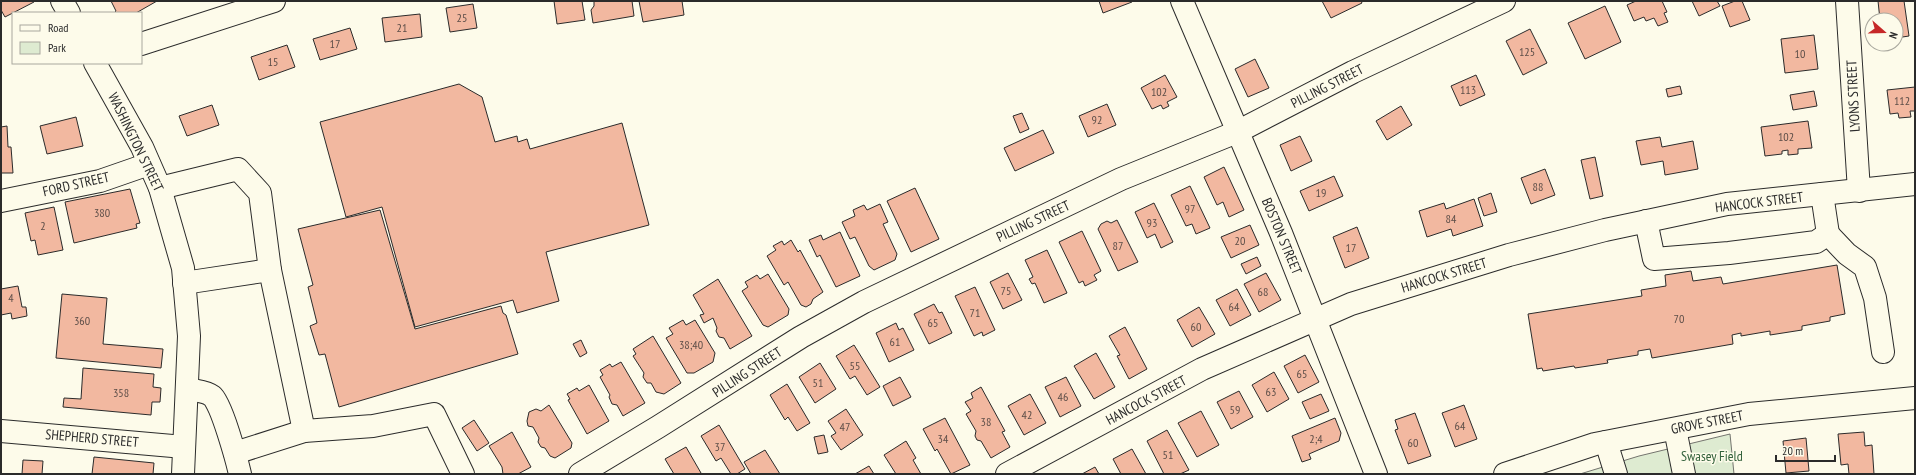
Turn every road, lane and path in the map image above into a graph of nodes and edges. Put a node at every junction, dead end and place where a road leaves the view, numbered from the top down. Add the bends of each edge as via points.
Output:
1 (62, 1) edge
2 (274, 1) edge
3 (1182, 1) edge
4 (1504, 1) edge
5 (1847, 1) edge
6 (68, 12) edge
7 (142, 44) edge
8 (96, 64) edge
9 (1237, 132) junction
10 (149, 164) junction
11 (1915, 184) edge
12 (160, 188) junction
13 (1859, 191) junction
14 (1822, 194) junction
15 (1, 201) edge
16 (1646, 221) junction
17 (1828, 234) junction
18 (270, 270) junction
19 (184, 283) junction
20 (1316, 320) junction
21 (1883, 352) dead end
22 (188, 389) junction
23 (1915, 398) edge
24 (1675, 429) junction
25 (1, 431) edge
26 (304, 431) junction
27 (1606, 442) junction
28 (184, 447) junction
29 (235, 453) junction
30 (1552, 467) edge
31 (183, 474) edge
32 (240, 474) edge
33 (463, 474) edge
34 (580, 474) edge
35 (1007, 474) edge
36 (1376, 474) edge
37 (1505, 474) edge
38 (1616, 474) edge
39 (1684, 474) edge

1 - 6 street
2 - 7 street
3 - 9 street, BOSTON STREET
4 - 9 street, PILLING STREET via 1353,72
5 - 13 street, LYONS STREET
8 - 10 street, WASHINGTON STREET
9 - 20 street, BOSTON STREET
9 - 34 street, PILLING STREET via 1121,179 864,302 801,337
10 - 12 street, WASHINGTON STREET
10 - 15 street, FORD STREET via 100,181
11 - 13 street, HANCOCK STREET
12 - 18 street via 238,169 260,193
12 - 19 street, WASHINGTON STREET via 183,268
13 - 14 street, HANCOCK STREET
14 - 16 street, HANCOCK STREET via 1727,204
14 - 17 street
16 - 17 street via 1654,259 1816,242
16 - 20 street, HANCOCK STREET via 1509,255 1351,304
17 - 21 street via 1847,254 1866,267 1875,298
18 - 19 street
18 - 26 street
19 - 22 street, WASHINGTON STREET via 189,336
20 - 35 street, HANCOCK STREET via 1202,369
20 - 36 street, BOSTON STREET
22 - 28 street, WASHINGTON STREET
22 - 29 street via 214,397
23 - 24 street, GROVE STREET via 1749,414
24 - 27 street, GROVE STREET
24 - 39 street
25 - 28 street, SHEPHERD STREET
26 - 29 street
26 - 33 street via 373,426 434,414
27 - 30 street, GROVE STREET
27 - 38 street
28 - 31 street, WASHINGTON STREET
29 - 32 street
30 - 37 street, GROVE STREET

